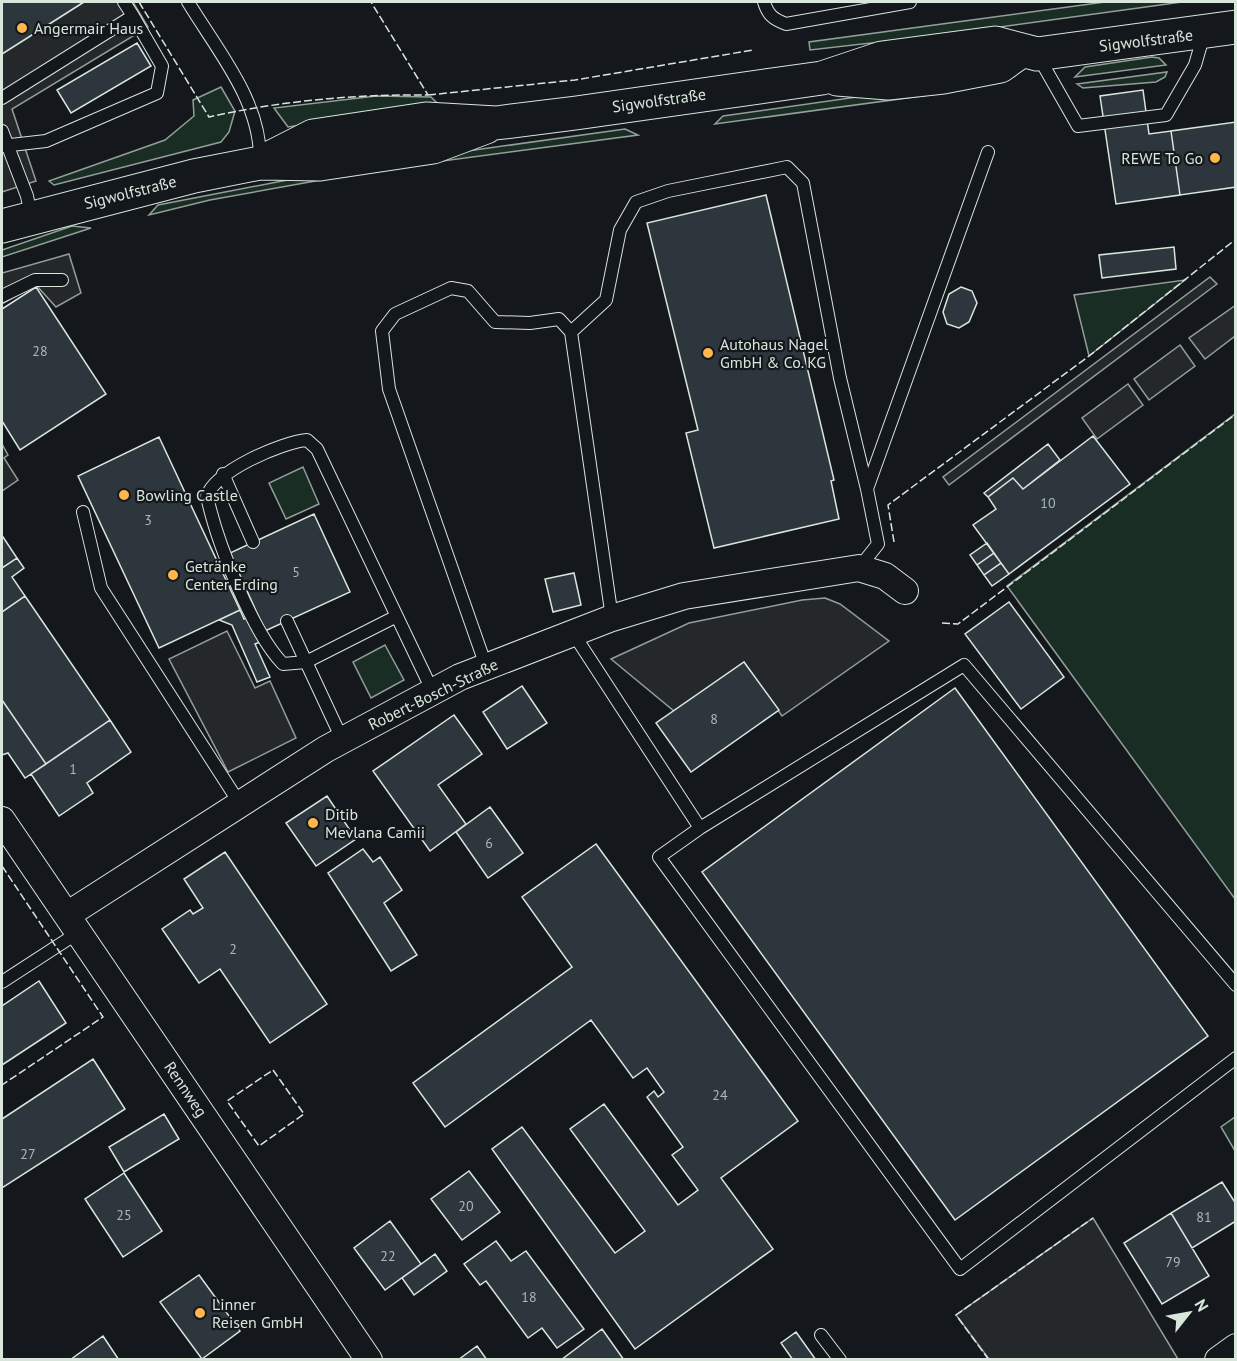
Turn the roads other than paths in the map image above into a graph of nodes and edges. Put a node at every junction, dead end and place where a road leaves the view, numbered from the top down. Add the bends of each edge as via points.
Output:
1 (124, 2) edge
2 (188, 2) edge
3 (764, 2) edge
4 (910, 2) edge
5 (133, 16) junction
6 (1220, 30) edge
7 (1029, 52) junction
8 (2, 98) edge
9 (2, 131) edge
10 (5, 145) edge
11 (988, 153) dead end
12 (260, 163) junction
13 (16, 222) edge
14 (62, 280) dead end
15 (2, 296) edge
16 (571, 332) junction
17 (223, 474) junction
18 (867, 489) junction
19 (83, 512) dead end
20 (253, 542) dead end
21 (859, 568) junction
22 (905, 591) dead end
23 (396, 617) junction
24 (612, 618) junction
25 (287, 621) dead end
26 (573, 633) junction
27 (306, 662) junction
28 (486, 666) junction
29 (433, 692) junction
30 (342, 740) junction
31 (240, 804) junction
32 (2, 820) edge
33 (700, 828) junction
34 (73, 923) junction
35 (2, 982) edge
36 (1236, 985) edge
37 (1236, 1058) edge
38 (821, 1335) dead end
39 (1236, 1347) edge
40 (369, 1359) edge
41 (840, 1359) edge
42 (1218, 1359) edge

1 - 5 lane
2 - 12 lane via 251,108 260,138
3 - 4 lane via 775,20 786,24
5 - 8 lane
5 - 10 lane via 162,66 158,93 46,141
6 - 7 street, Sigwolfstraße
6 - 7 lane via 1166,115 1078,126
7 - 12 street, Sigwolfstraße via 995,43 882,58 822,78 496,123 433,147 320,164
9 - 10 lane
10 - 13 lane
11 - 18 lane
12 - 13 street, Sigwolfstraße
14 - 15 lane via 35,280
16 - 18 lane via 606,300 620,230 636,202 668,190 787,167 802,183 840,378
16 - 24 lane
16 - 28 lane via 559,319 495,322 468,291 451,288 395,314 382,331 389,389
17 - 20 lane
17 - 23 lane via 293,441 307,440 317,449
17 - 27 lane via 207,496 223,553 270,651 283,664
18 - 21 lane via 878,544
19 - 31 lane via 101,588
21 - 22 street, Robert-Bosch-Straße via 885,576
21 - 24 street, Robert-Bosch-Straße via 684,596
23 - 27 lane
23 - 29 lane
24 - 26 street, Robert-Bosch-Straße
25 - 27 lane
26 - 28 street, Robert-Bosch-Straße
26 - 33 lane
27 - 30 lane
28 - 29 street, Robert-Bosch-Straße
29 - 30 street, Robert-Bosch-Straße
30 - 31 street, Robert-Bosch-Straße
31 - 34 street, Robert-Bosch-Straße
32 - 34 street, Rennweg
33 - 36 lane via 964,665
33 - 37 lane via 659,856 960,1269
34 - 35 lane
34 - 40 street, Rennweg
38 - 41 lane
39 - 42 street

